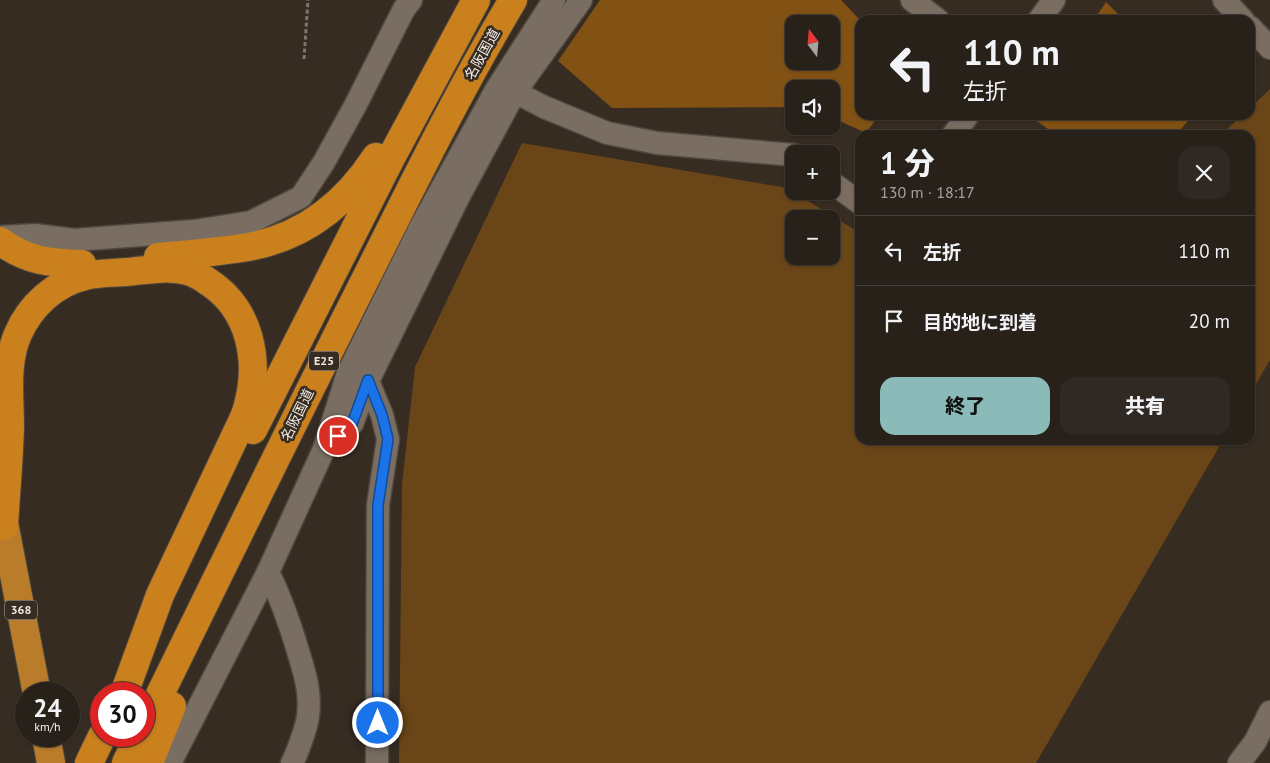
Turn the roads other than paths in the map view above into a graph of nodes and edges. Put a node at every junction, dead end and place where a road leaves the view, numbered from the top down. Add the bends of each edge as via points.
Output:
1 (412, 0) edge
2 (464, 0) edge
3 (476, 0) edge
4 (513, 0) edge
5 (554, 0) edge
6 (581, 0) edge
7 (912, 0) edge
8 (1054, 0) edge
9 (1224, 0) edge
10 (932, 15) edge
11 (1043, 15) edge
12 (1238, 15) edge
13 (1255, 32) edge
14 (1270, 48) edge
15 (515, 92) junction
16 (964, 120) edge
17 (956, 130) edge
18 (785, 154) edge
19 (840, 189) edge
20 (855, 199) edge
21 (0, 239) edge
22 (82, 264) junction
23 (0, 351) edge
24 (368, 380) junction
25 (308, 393) junction
26 (324, 449) junction
27 (2, 514) edge
28 (268, 572) junction
29 (36, 682) edge
30 (128, 682) edge
31 (129, 682) edge
32 (155, 705) edge
33 (1270, 712) edge
34 (97, 747) edge
35 (134, 747) edge
36 (89, 763) edge
37 (126, 763) edge
38 (149, 763) edge
39 (170, 763) edge
40 (292, 763) edge
41 (377, 763) edge
42 (1239, 763) edge

1 - 21 street via 404,9 324,162 301,197 251,222 194,231 74,240 35,235
2 - 22 highway via 366,172 348,194 315,221 295,232 254,246
3 - 31 highway, E25 via 322,291
4 - 25 highway, 名阪国道 / E25 via 435,142
5 - 26 street via 496,90 421,226 348,373
6 - 15 street
7 - 10 street
8 - 11 street
9 - 12 street
13 - 14 street
15 - 18 street via 607,133 657,143
15 - 24 street via 459,196
16 - 17 street
19 - 20 street
21 - 22 highway via 25,256
22 - 23 highway via 64,271 34,291 22,307
24 - 26 street via 352,424
24 - 41 street via 388,439 378,505
25 - 32 highway, 名阪国道 / E25
25 - 38 highway via 282,478 168,715
26 - 28 street
27 - 29 highway, 368
27 - 30 highway via 10,426 11,359 18,334 39,301 68,282 101,273 170,268 204,278 218,288 240,315 247,332 252,371 248,406 160,595
28 - 39 street
28 - 40 street via 288,616 308,688 308,717
33 - 42 street via 1255,742
34 - 36 highway
35 - 37 highway

